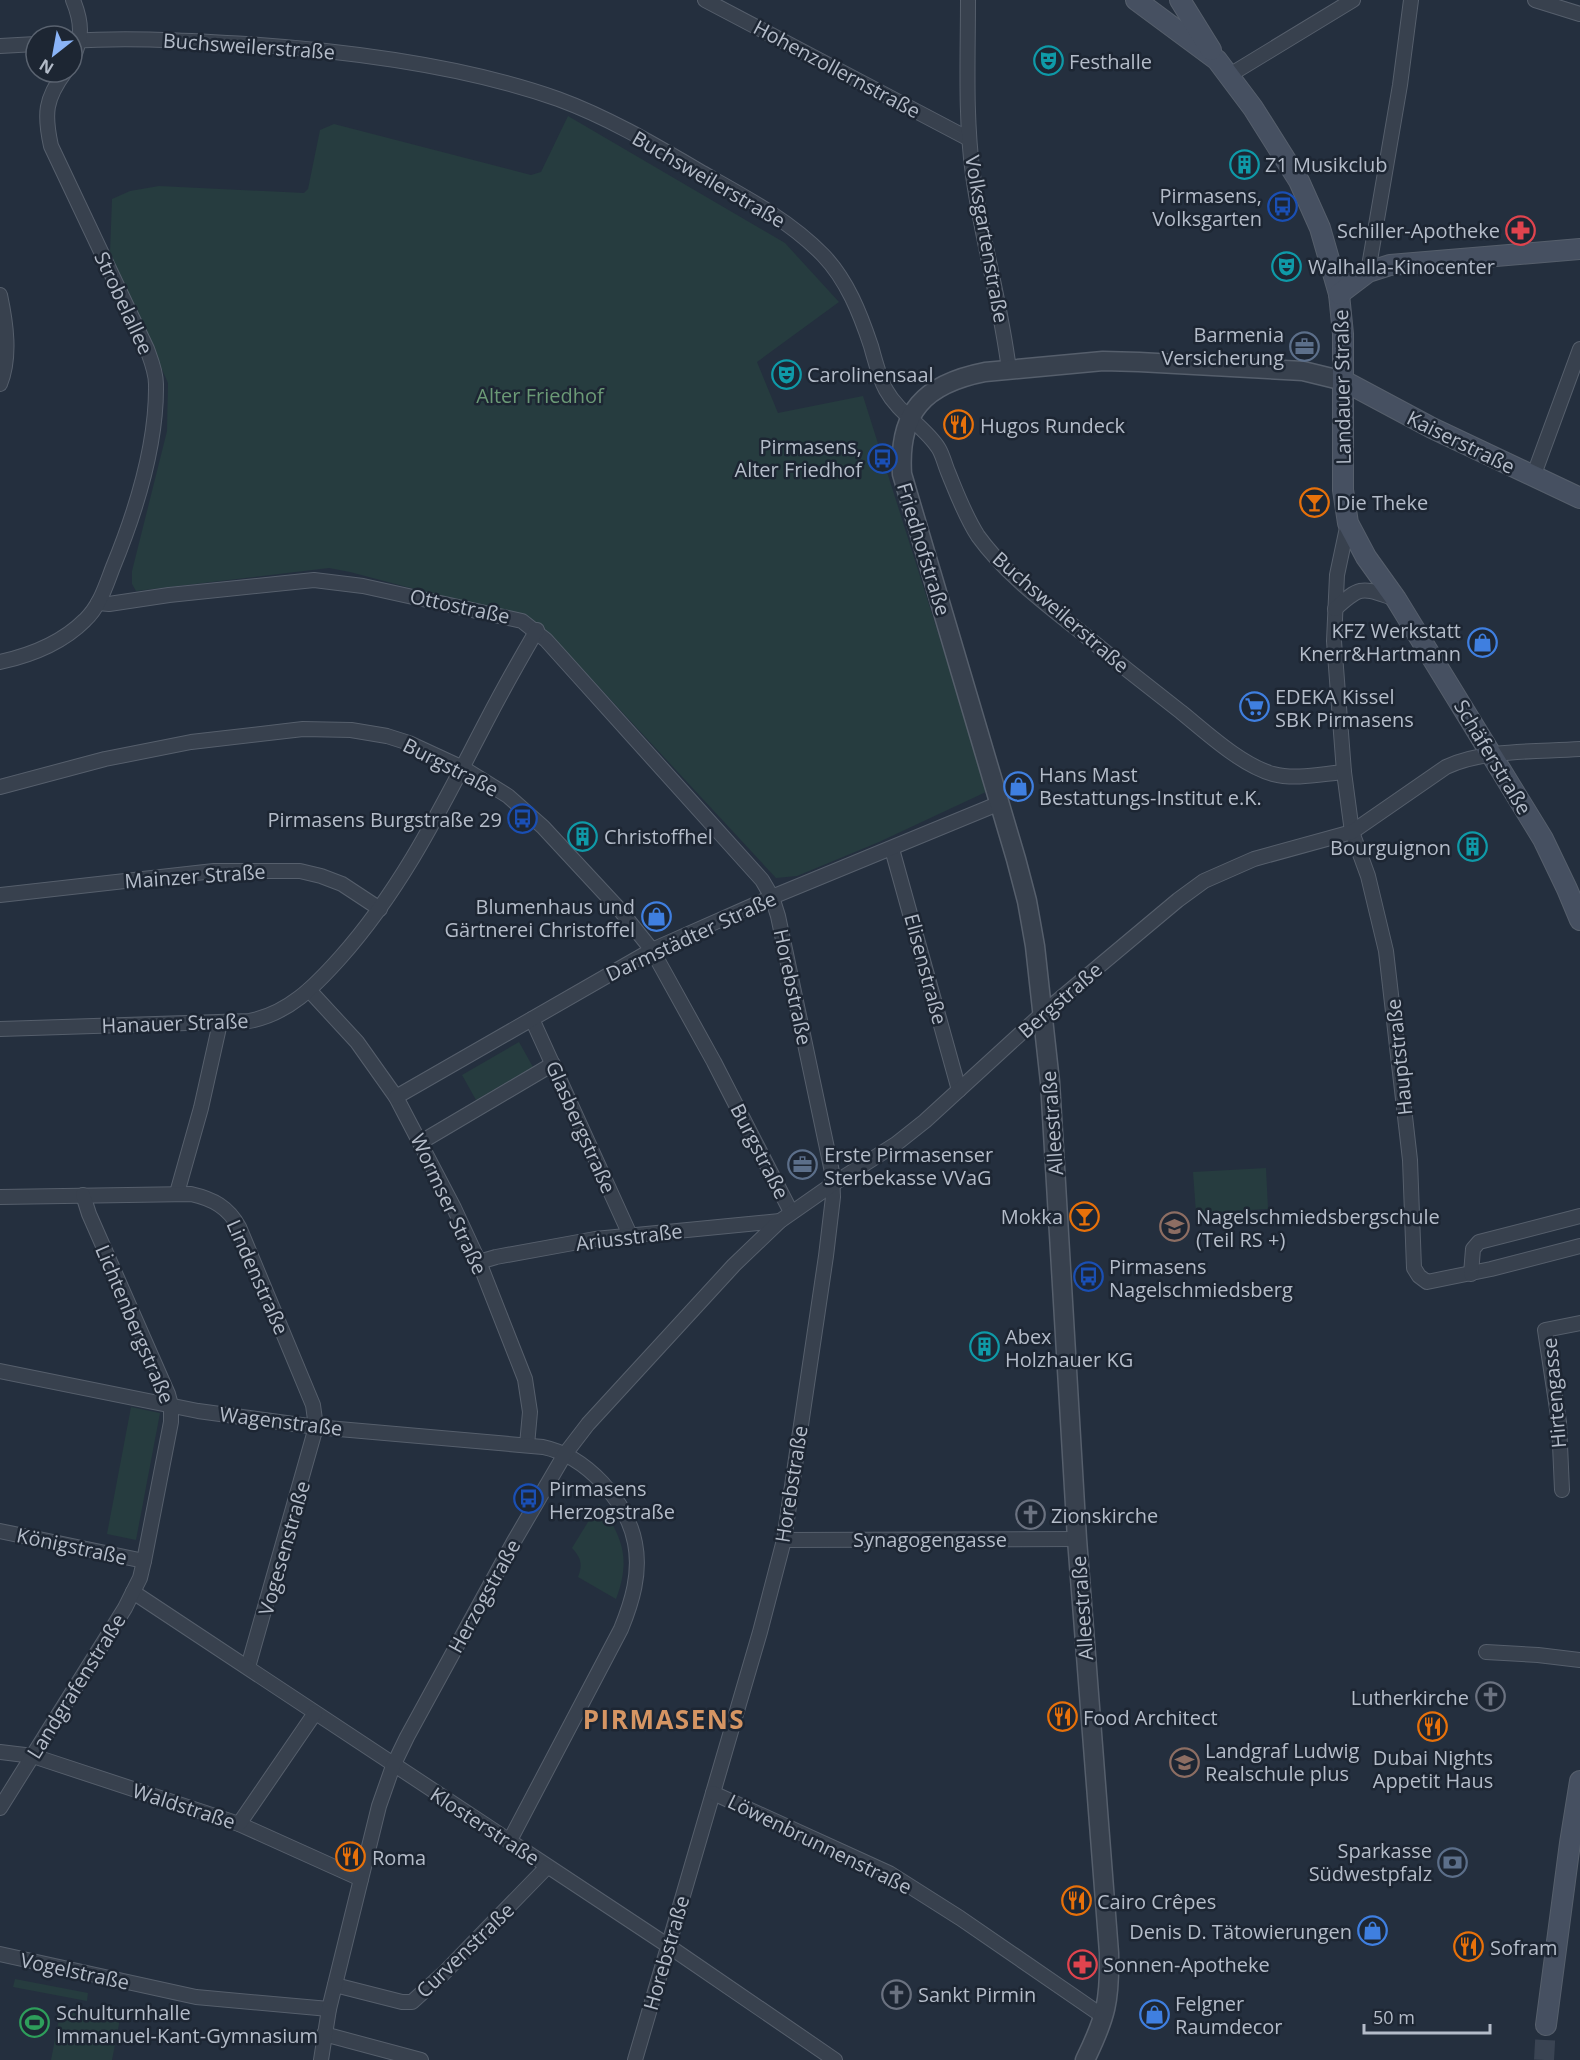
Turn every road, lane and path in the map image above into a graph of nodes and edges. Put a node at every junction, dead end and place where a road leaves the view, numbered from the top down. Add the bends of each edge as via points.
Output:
1 (73, 0) edge
2 (705, 0) edge
3 (968, 0) edge
4 (1136, 0) edge
5 (1180, 0) edge
6 (1353, 0) edge
7 (1411, 0) edge
8 (1535, 0) edge
9 (1580, 14) edge
10 (79, 24) edge
11 (84, 41) edge
12 (24, 45) edge
13 (0, 46) edge
14 (1223, 68) junction
15 (56, 84) edge
16 (969, 139) junction
17 (1580, 249) edge
18 (1368, 272) junction
19 (1339, 294) junction
20 (0, 295) edge
21 (1580, 349) edge
22 (1577, 366) edge
23 (1009, 370) junction
24 (1344, 381) junction
25 (0, 384) edge
26 (910, 417) junction
27 (1533, 477) junction
28 (1580, 498) edge
29 (1348, 523) junction
30 (1396, 599) junction
31 (98, 603) junction
32 (1335, 609) junction
33 (537, 630) junction
34 (0, 662) edge
35 (1580, 749) edge
36 (1492, 755) junction
37 (463, 768) junction
38 (1344, 772) junction
39 (0, 787) edge
40 (1000, 803) junction
41 (1352, 832) junction
42 (892, 849) junction
43 (0, 895) edge
44 (772, 897) junction
45 (380, 909) junction
46 (1580, 920) edge
47 (652, 950) junction
48 (309, 990) junction
49 (1042, 1013) junction
50 (532, 1019) junction
51 (220, 1023) junction
52 (0, 1029) edge
53 (553, 1064) junction
54 (959, 1090) junction
55 (396, 1097) junction
56 (421, 1142) junction
57 (833, 1184) junction
58 (177, 1193) junction
59 (83, 1195) junction
60 (0, 1197) edge
61 (785, 1216) junction
62 (1580, 1216) edge
63 (630, 1235) junction
64 (1580, 1246) edge
65 (479, 1262) junction
66 (1471, 1274) junction
67 (1580, 1323) edge
68 (0, 1371) edge
69 (171, 1405) junction
70 (316, 1427) junction
71 (527, 1445) junction
72 (565, 1454) junction
73 (1562, 1490) dead end
74 (0, 1531) edge
75 (1077, 1539) junction
76 (784, 1540) junction
77 (144, 1561) junction
78 (134, 1592) junction
79 (1486, 1652) dead end
80 (1580, 1660) edge
81 (248, 1667) junction
82 (315, 1713) junction
83 (0, 1752) edge
84 (33, 1756) junction
85 (393, 1766) junction
86 (1580, 1781) edge
87 (713, 1793) junction
88 (0, 1808) edge
89 (239, 1824) junction
90 (509, 1842) junction
91 (1575, 1844) edge
92 (547, 1867) junction
93 (361, 1879) junction
94 (667, 1946) junction
95 (0, 1954) edge
96 (335, 1985) junction
97 (329, 2009) junction
98 (1104, 2018) junction
99 (1546, 2025) tunnel mouth
100 (324, 2034) junction
101 (1086, 2058) edge
102 (321, 2060) edge
103 (421, 2060) edge
104 (635, 2060) edge
105 (835, 2060) edge

1 - 10 street via 80,16
2 - 16 street, Hohenzollernstraße
3 - 16 street, Volksgartenstraße
4 - 14 main road, Landauer Straße
5 - 14 main road
6 - 14 street
7 - 18 street
8 - 9 street
11 - 26 street, Buchsweilerstraße via 215,42 371,57 503,82 594,114 763,208 825,256 842,279 864,323 886,390
12 - 13 street
14 - 19 main road, Landauer Straße via 1299,181 1320,228
15 - 31 street, Strobelallee via 47,104 51,146 135,320 156,384 147,461
16 - 23 street, Volksgartenstraße
17 - 18 main road via 1390,265
18 - 19 main road
19 - 24 main road, Landauer Straße
20 - 25 street via 6,338
21 - 22 street
22 - 27 street
23 - 24 street, Friedhofstraße via 1103,361 1139,362 1303,371
23 - 26 street, Friedhofstraße via 968,375 945,384 923,400
24 - 27 main road, Kaiserstraße
24 - 29 main road, Landauer Straße via 1343,490
26 - 38 street, Buchsweilerstraße via 939,448 963,511 979,537 1044,602 1252,765 1284,775
26 - 40 street, Friedhofstraße via 902,439 902,474
27 - 28 main road, Kaiserstraße
29 - 30 main road, Landauer Straße
29 - 32 street, Landauer Straße via 1337,575
30 - 32 street via 1362,590 1351,594
30 - 36 main road, Schäferstraße
31 - 33 street, Ottostraße via 314,580 363,586 512,617
31 - 34 street, Strobelallee via 67,635 42,650
32 - 38 street, Landauer Straße
33 - 37 street, Hanauer Straße
33 - 44 street, Ottostraße via 762,880
35 - 36 street, Bergstraße
36 - 41 street, Bergstraße via 1446,767
36 - 46 main road, Schäferstraße via 1543,839
37 - 39 street, Burgstraße via 387,736 303,729 191,742 105,759
37 - 45 street, Hanauer Straße via 416,855
37 - 47 street, Burgstraße via 508,796 543,827
38 - 41 street, Landauer Straße
40 - 42 street, Darmstädter Straße
40 - 49 street, Friedhofstraße via 1027,901
41 - 49 street, Bergstraße via 1254,859 1204,881
41 - 66 street, Hauptstraße via 1368,876 1386,951 1410,1160 1414,1268 1427,1282
42 - 44 street, Darmstädter Straße
42 - 54 street, Elisenstraße
43 - 45 street, Mainzer Straße via 214,871 300,871 342,884
44 - 47 street, Darmstädter Straße
44 - 57 street, Horebstraße
45 - 48 street, Hanauer Straße
47 - 50 street, Darmstädter Straße
47 - 61 street, Burgstraße via 714,1062
48 - 51 street, Hanauer Straße via 271,1016
48 - 55 street, Wormser Straße via 357,1042
49 - 54 street, Bergstraße
49 - 75 street, Alleestraße via 1050,1082
50 - 53 street, Glasbergstraße
50 - 55 street, Darmstädter Straße
51 - 52 street, Hanauer Straße
51 - 58 street
53 - 56 street
53 - 63 street, Glasbergstraße
54 - 57 street, Bergstraße via 896,1144
55 - 56 street, Wormser Straße
56 - 65 street, Wormser Straße
57 - 61 street, Bergstraße
57 - 76 street, Horebstraße
58 - 59 street, Lindenstraße
58 - 70 street, Lindenstraße via 213,1201 236,1221 313,1405
59 - 60 street, Lindenstraße
59 - 69 street, Lichtenbergstraße
61 - 63 street, Ariusstraße
61 - 72 street, Herzogstraße via 734,1265
62 - 66 street via 1479,1242 1473,1250
63 - 65 street, Ariusstraße
64 - 66 street
65 - 71 street, Wormser Straße via 525,1380 530,1412
67 - 73 street, Hirtengasse via 1545,1330 1559,1422
68 - 69 street, Wagenstraße
69 - 70 street, Wagenstraße
69 - 77 street, Lichtenbergstraße
70 - 71 street, Wagenstraße
70 - 81 street, Vogesenstraße
71 - 72 street, Wagenstraße
72 - 85 street, Herzogstraße
72 - 90 street via 596,1477 620,1506 635,1543 636,1578 621,1629
74 - 77 street, Königstraße
75 - 76 street, Synagogengasse
75 - 98 street, Alleestraße via 1109,1953
76 - 87 street, Horebstraße
77 - 78 street, Landgrafenstraße
78 - 81 street, Klosterstraße
78 - 84 street, Landgrafenstraße
79 - 80 street
81 - 82 street, Klosterstraße
82 - 85 street, Klosterstraße
82 - 89 street
83 - 84 street, Waldstraße
84 - 88 street, Landgrafenstraße
84 - 89 street, Waldstraße
85 - 90 street, Klosterstraße
85 - 93 street, Herzogstraße
86 - 91 main road
87 - 94 street, Horebstraße
87 - 98 street, Löwenbrunnenstraße via 889,1873
89 - 93 street, Waldstraße
90 - 92 street, Klosterstraße
91 - 99 main road
92 - 94 street, Klosterstraße
92 - 96 street, Curvenstraße via 412,2002
93 - 96 street, Herzogstraße
94 - 104 street, Horebstraße
94 - 105 street, Klosterstraße
95 - 97 street, Vogelstraße via 196,1997
96 - 97 street, Herzogstraße
97 - 100 street, Herzogstraße
98 - 101 street, Alleestraße
100 - 102 street, Herzogstraße
100 - 103 street

